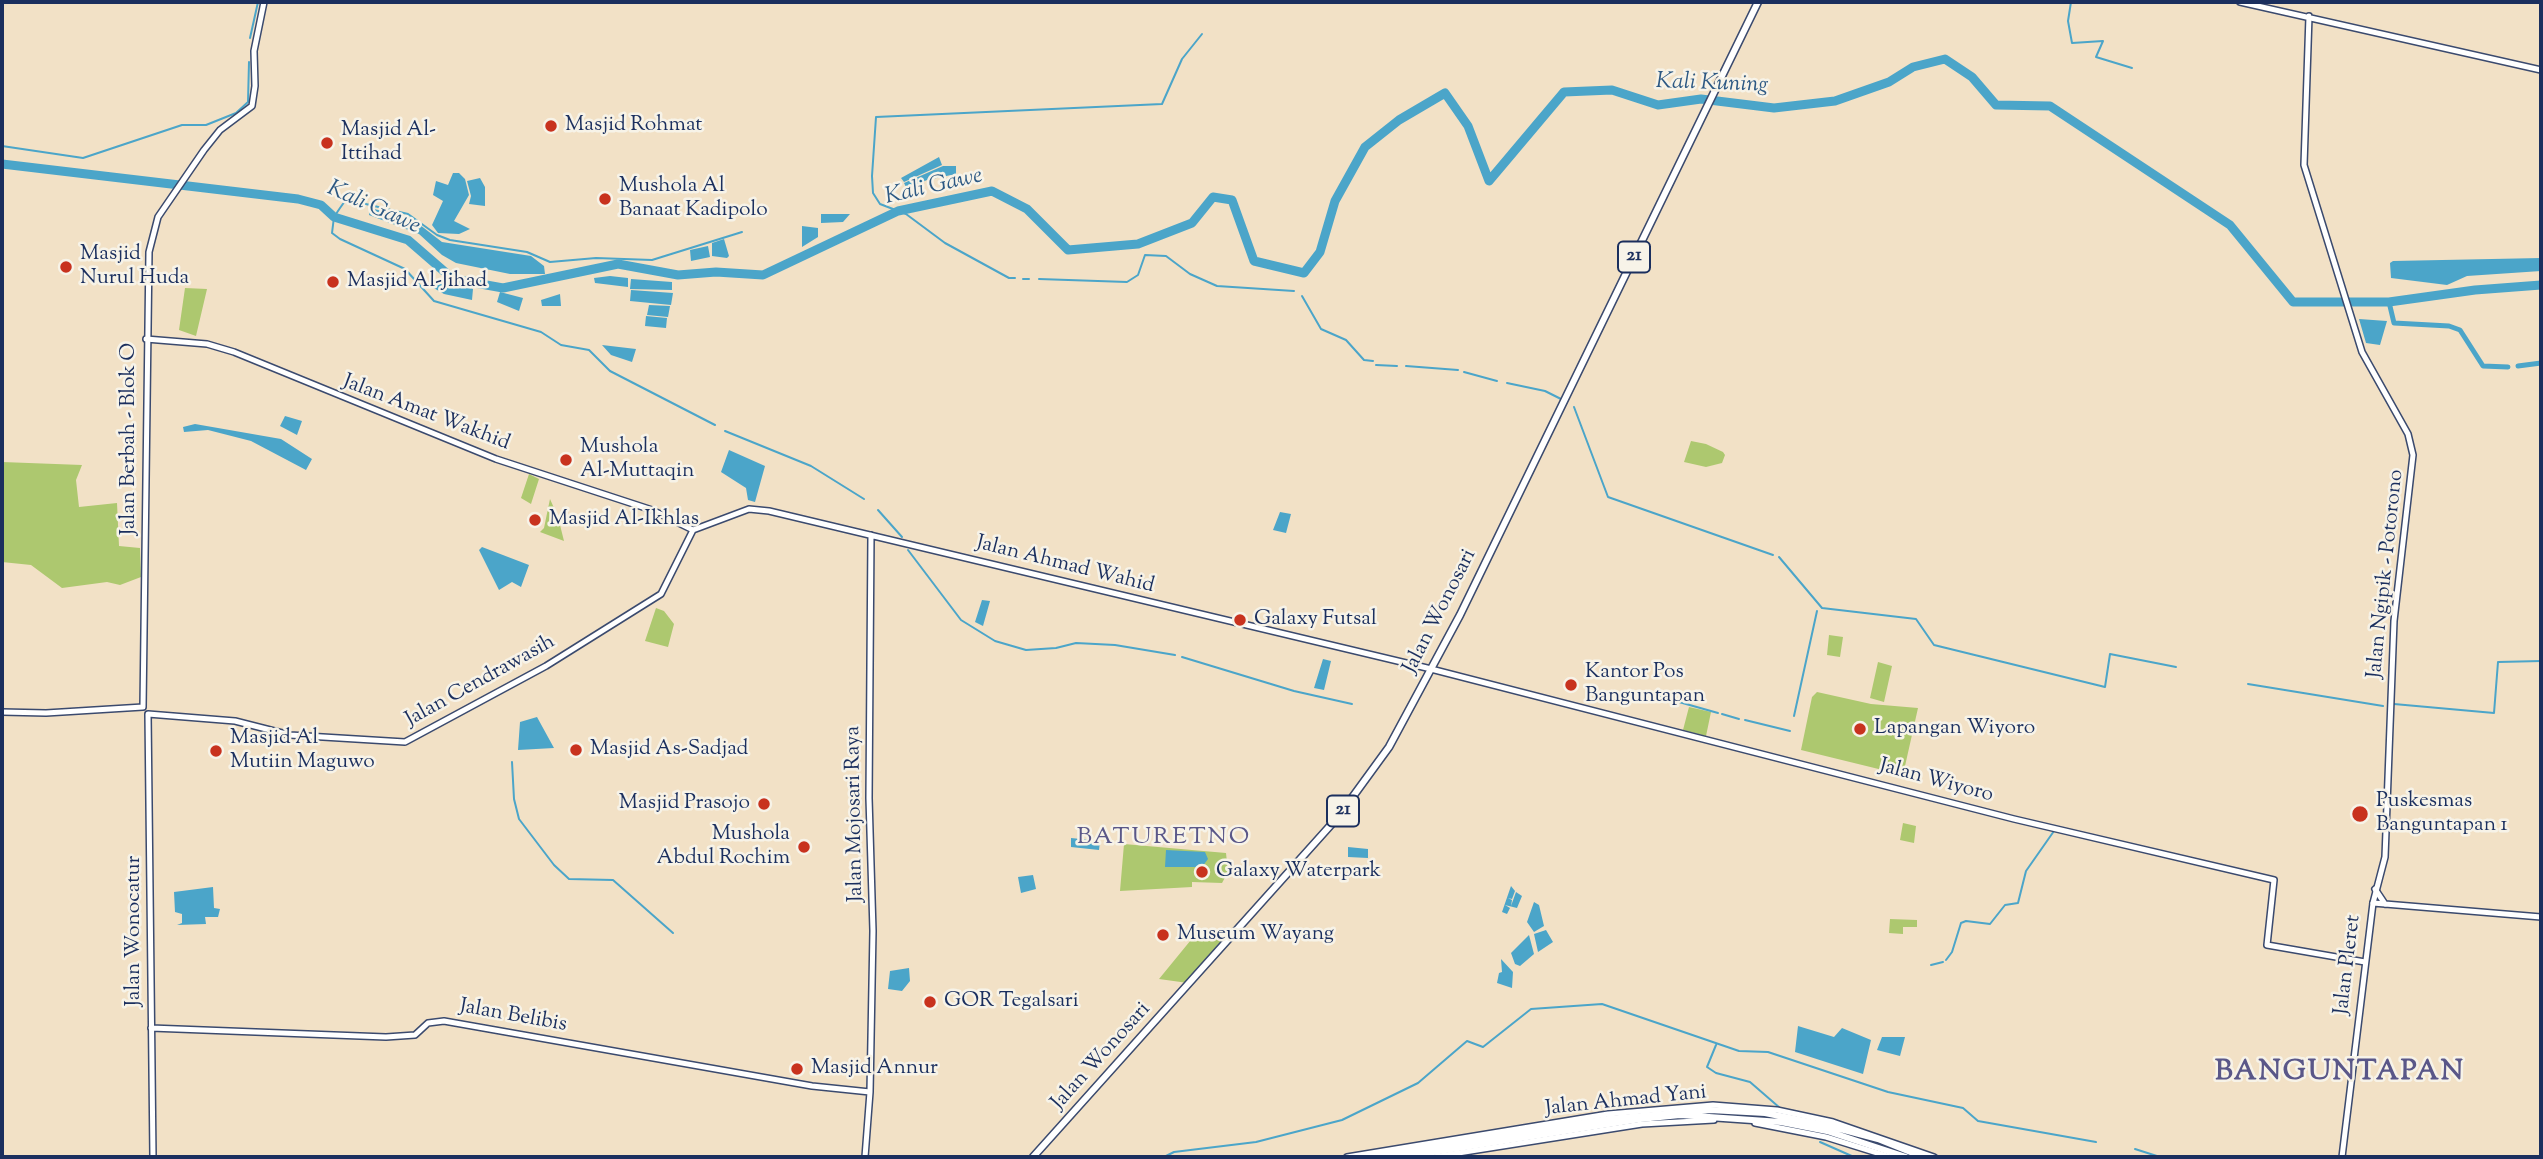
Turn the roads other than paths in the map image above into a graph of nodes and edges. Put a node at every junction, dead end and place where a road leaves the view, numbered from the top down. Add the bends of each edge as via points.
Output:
1 (264, 2) edge
2 (1758, 2) edge
3 (2240, 2) edge
4 (2309, 16) junction
5 (2541, 70) edge
6 (146, 339) junction
7 (693, 530) junction
8 (871, 535) junction
9 (1432, 670) junction
10 (143, 707) junction
11 (2, 712) edge
12 (148, 714) junction
13 (2375, 889) junction
14 (2373, 904) junction
15 (2386, 905) junction
16 (2541, 918) edge
17 (2364, 962) junction
18 (151, 1028) junction
19 (870, 1092) junction
20 (1632, 1113) junction
21 (153, 1157) edge
22 (865, 1157) edge
23 (1033, 1157) edge
24 (1347, 1157) edge
25 (1370, 1157) edge
26 (1402, 1157) edge
27 (1433, 1157) edge
28 (1891, 1157) edge
29 (1906, 1157) edge
30 (1923, 1157) edge
31 (1934, 1157) edge
32 (2342, 1157) edge

1 - 6 street, Jalan Berbah - Blok O via 254,51 252,106 220,130 158,217 149,253
2 - 9 highway, Jalan Wonosari / 21
3 - 4 street
4 - 5 street
4 - 13 street, Jalan Ngipik - Potorono via 2303,157 2354,330 2373,376 2408,434 2413,455 2394,621 2385,857
6 - 7 street, Jalan Amat Wakhid via 207,344 234,352 496,459 652,510
6 - 10 street, Jalan Berbah - Blok O
7 - 8 street, Jalan Ahmad Wahid via 757,509
7 - 12 street, Jalan Cendrawasih via 661,594 546,666 405,742 290,735 246,723
8 - 9 street, Jalan Ahmad Wahid
8 - 19 street, Jalan Mojosari Raya
9 - 17 street, Jalan Wiyoro via 2274,880 2267,945
9 - 23 highway, Jalan Wonosari / 21 via 1389,747 1338,817
10 - 11 street
10 - 12 street
12 - 18 street, Jalan Wonocatur
13 - 14 street, Jalan Ngipik - Potorono
13 - 15 street
14 - 15 street, Jalan Pleret
14 - 17 street, Jalan Pleret
15 - 16 street, Jalan Pleret
17 - 32 street, Jalan Pleret
18 - 19 street, Jalan Belibis via 386,1037 415,1035 428,1023 444,1021 812,1086
18 - 21 street, Jalan Wonocatur
19 - 22 street, Jalan Mojosari Raya
20 - 24 street via 1476,1133
20 - 25 highway, Jalan Ahmad Yani
20 - 30 highway, Jalan Ahmad Yani via 1765,1113 1855,1133
20 - 31 street via 1713,1105 1777,1110 1855,1127
26 - 29 highway, Jalan Ahmad Yani via 1680,1115 1781,1122 1837,1134
27 - 28 street via 1642,1124 1721,1120 1776,1126

